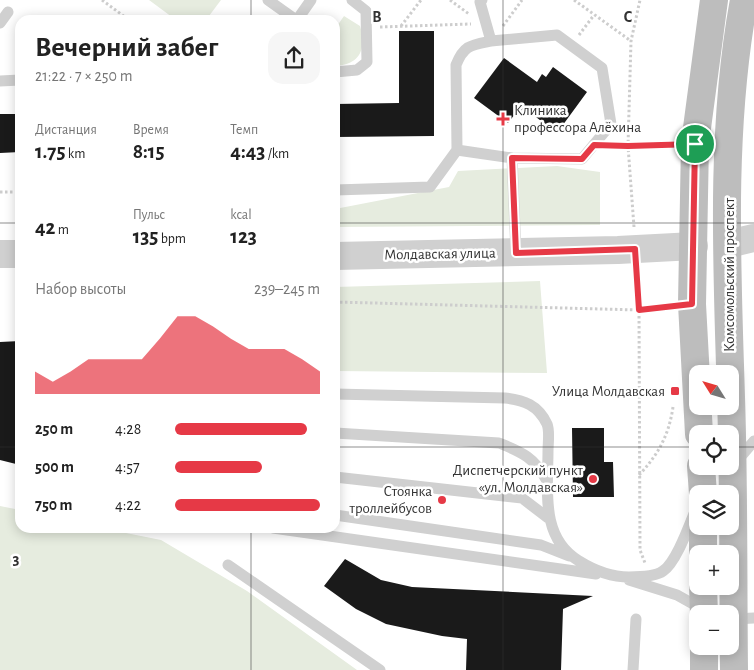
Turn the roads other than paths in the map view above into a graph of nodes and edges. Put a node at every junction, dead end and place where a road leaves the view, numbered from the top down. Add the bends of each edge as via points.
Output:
1 (268, 0) edge
2 (311, 0) edge
3 (352, 0) edge
4 (482, 0) edge
5 (714, 0) edge
6 (746, 6) edge
7 (8, 12) dead end
8 (289, 15) edge
9 (300, 15) edge
10 (0, 23) edge
11 (491, 42) junction
12 (340, 72) edge
13 (15, 80) edge
14 (0, 81) edge
15 (457, 150) junction
16 (512, 158) junction
17 (340, 190) edge
18 (754, 238) edge
19 (728, 244) junction
20 (694, 246) junction
21 (516, 253) junction
22 (0, 254) edge
23 (15, 254) edge
24 (340, 256) edge
25 (340, 394) edge
26 (699, 425) edge
27 (732, 425) edge
28 (340, 433) edge
29 (754, 441) edge
30 (739, 459) edge
31 (734, 475) edge
32 (340, 478) edge
33 (548, 482) junction
34 (340, 516) edge
35 (548, 518) junction
36 (689, 521) edge
37 (308, 533) edge
38 (573, 558) junction
39 (228, 565) dead end
40 (617, 577) junction
41 (702, 605) edge
42 (744, 618) edge
43 (636, 619) dead end
44 (704, 655) edge
45 (732, 659) edge
46 (380, 670) edge
47 (633, 670) edge
48 (704, 670) edge

1 - 8 lane
2 - 9 lane
3 - 12 lane via 366,11 367,62 357,70
4 - 11 lane
5 - 20 main road via 695,144
6 - 19 main road, Комсомольский проспект via 733,73
7 - 10 lane
11 - 15 lane via 471,46 461,53 456,65
11 - 16 lane via 557,35 602,68 611,124 582,159
13 - 14 lane
15 - 16 lane
15 - 17 lane via 430,186
16 - 21 lane
18 - 19 street, Молдавская улица
19 - 20 main road, Молдавская улица
19 - 27 main road, Комсомольский проспект
20 - 21 street, Молдавская улица
20 - 26 main road via 692,304
21 - 24 street, Молдавская улица
22 - 23 street
25 - 33 lane via 523,400 540,411 548,427
28 - 33 lane via 498,443 521,451 539,466
29 - 30 lane
31 - 42 main road, Комсомольский проспект
32 - 35 lane via 522,498
33 - 35 lane
34 - 38 lane via 541,545
35 - 38 lane via 557,541
36 - 40 lane via 677,552 663,571
37 - 40 lane
38 - 40 lane via 596,572
39 - 46 lane
40 - 41 lane
42 - 45 main road, Комсомольский проспект
43 - 47 lane
44 - 48 main road

